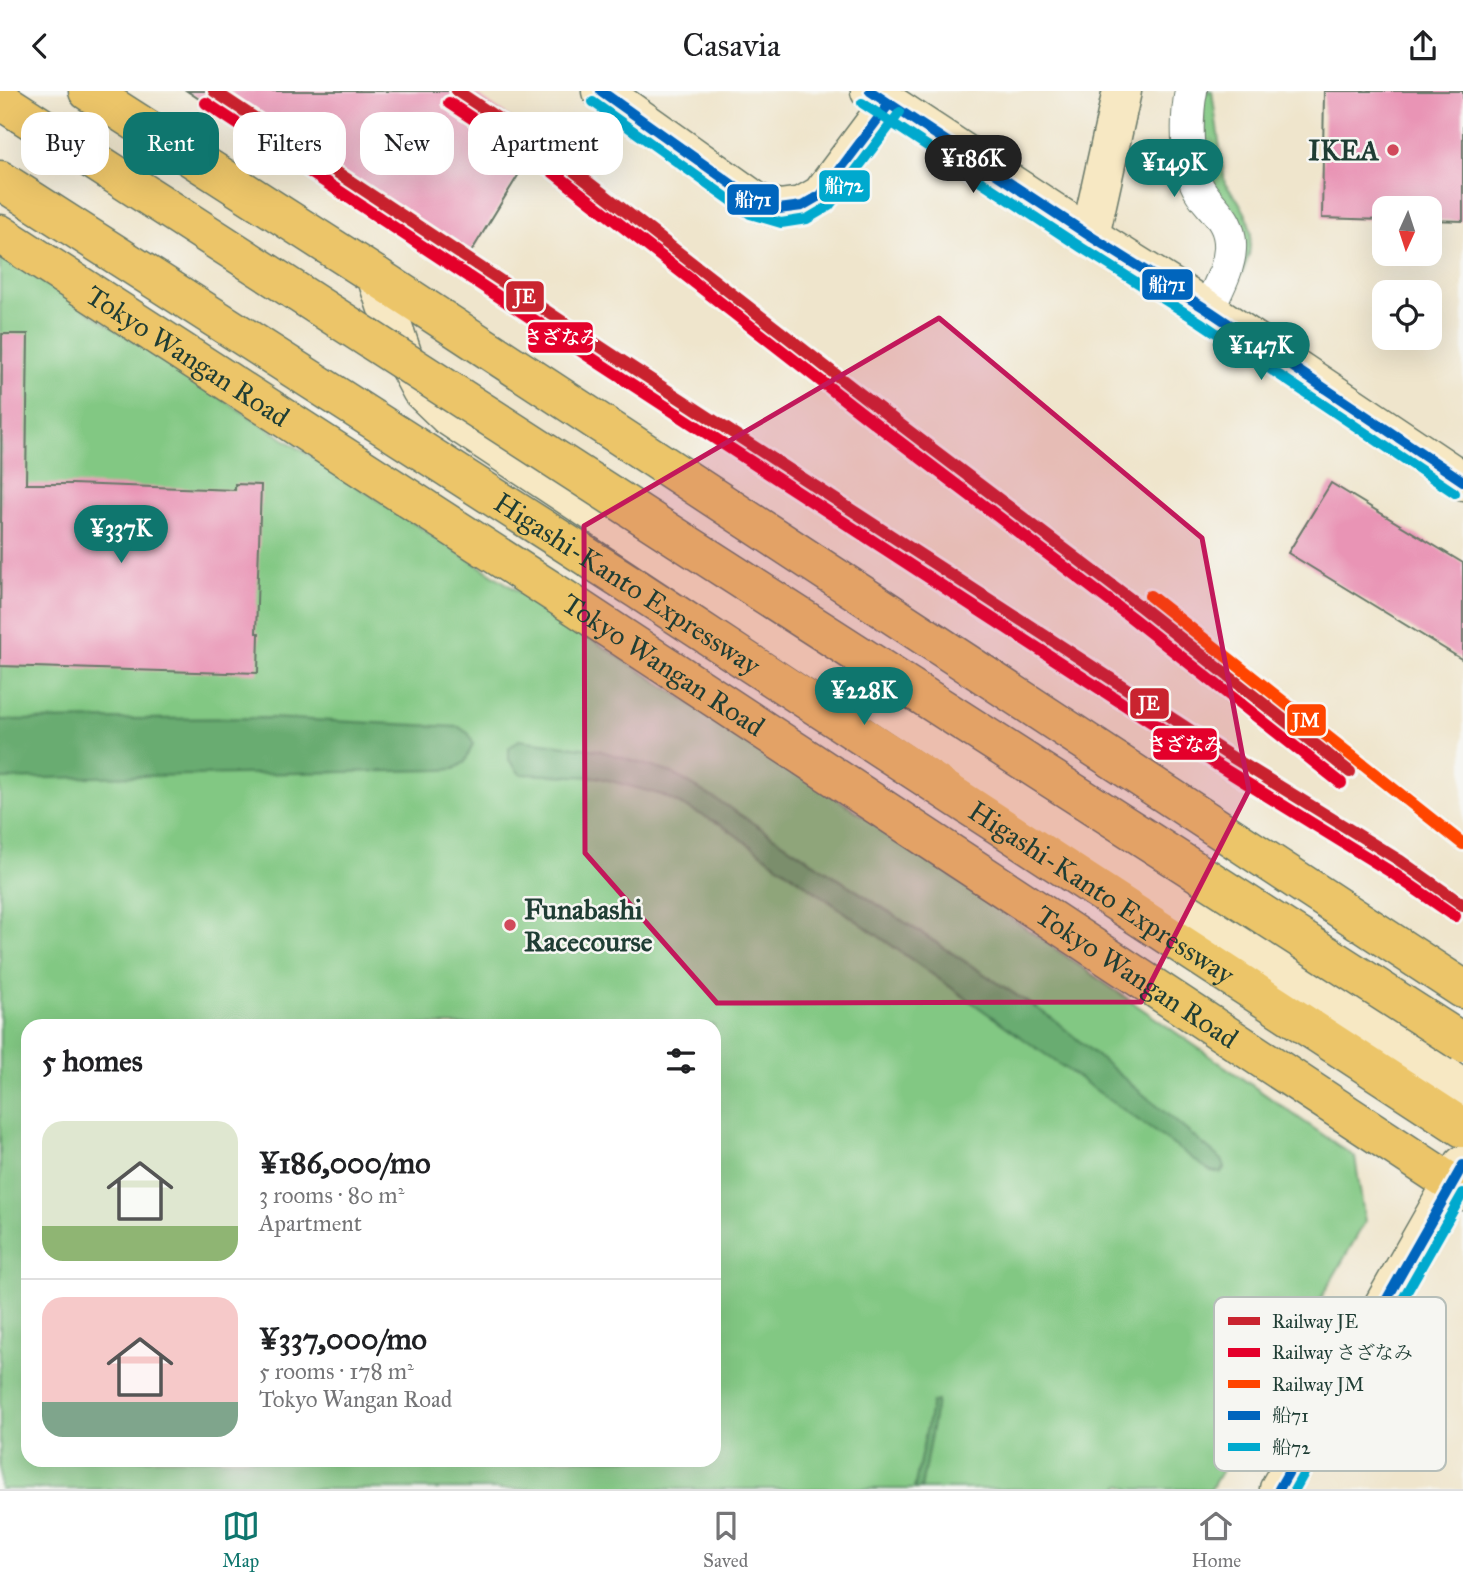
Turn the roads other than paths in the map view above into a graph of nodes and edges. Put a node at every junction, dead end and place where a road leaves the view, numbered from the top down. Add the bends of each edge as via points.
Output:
1 (88, 91) edge
2 (601, 91) edge
3 (1122, 91) edge
4 (1191, 91) edge
5 (879, 97) edge
6 (0, 100) edge
7 (0, 180) edge
8 (0, 234) edge
9 (1090, 236) junction
10 (376, 276) junction
11 (1208, 310) junction
12 (1463, 481) edge
13 (1463, 989) edge
14 (1463, 1043) edge
15 (1463, 1088) edge
16 (1463, 1128) edge
17 (1459, 1180) edge
18 (1391, 1297) edge
19 (1289, 1471) edge
20 (1279, 1489) edge

1 - 10 highway
2 - 5 street via 758,203 779,209 802,207 821,195
3 - 9 street
4 - 11 street via 1188,134 1192,171 1225,223 1231,248
5 - 9 street
6 - 14 highway, bridge
7 - 16 highway, Higashi-Kanto Expressway
8 - 17 highway, Tokyo Wangan Road
9 - 11 street
10 - 13 highway
10 - 15 street via 403,356 421,390 448,416
11 - 12 street
17 - 18 street
19 - 20 street

